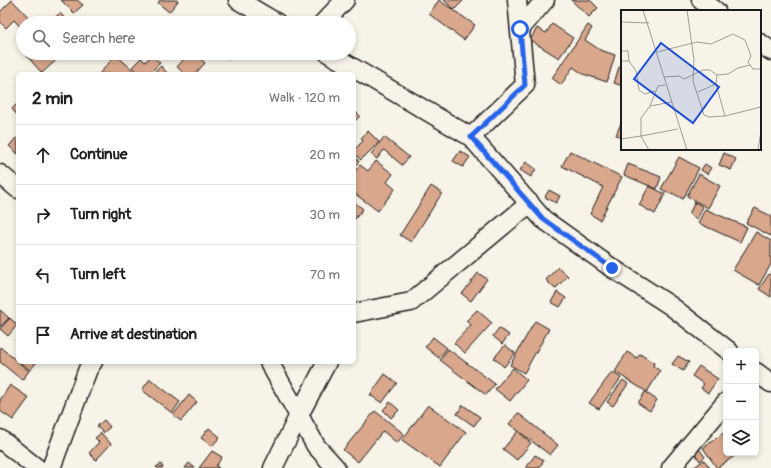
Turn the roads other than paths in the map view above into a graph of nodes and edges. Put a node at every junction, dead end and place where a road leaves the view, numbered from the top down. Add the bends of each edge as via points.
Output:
1 (238, 0) edge
2 (345, 0) edge
3 (517, 0) edge
4 (545, 0) edge
5 (701, 0) edge
6 (715, 10) edge
7 (265, 16) edge
8 (330, 16) edge
9 (520, 29) junction
10 (761, 44) edge
11 (771, 51) edge
12 (340, 60) edge
13 (471, 137) junction
14 (0, 174) edge
15 (16, 186) edge
16 (530, 203) junction
17 (356, 313) edge
18 (725, 348) edge
19 (92, 364) edge
20 (271, 364) edge
21 (326, 364) edge
22 (759, 374) edge
23 (771, 383) edge
24 (723, 406) edge
25 (299, 415) junction
26 (0, 439) edge
27 (37, 468) edge
28 (51, 468) edge
29 (274, 468) edge
30 (336, 468) edge
31 (671, 468) edge

1 - 7 street
2 - 8 street
3 - 9 street
4 - 9 street
5 - 6 street
9 - 13 street via 525,85
10 - 11 street
12 - 13 street
13 - 16 street
14 - 15 street
16 - 17 street via 411,302
16 - 18 street via 543,219 670,306
19 - 28 street
20 - 25 street
21 - 25 street
22 - 23 street
24 - 31 street
25 - 29 street
25 - 30 street via 316,446
26 - 27 street

